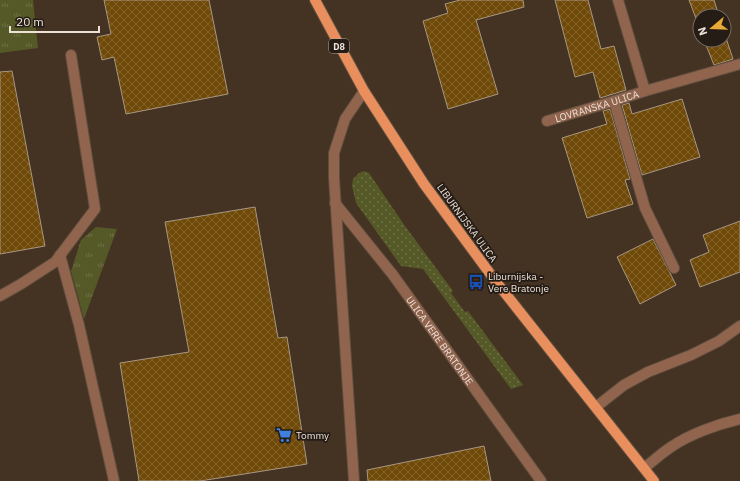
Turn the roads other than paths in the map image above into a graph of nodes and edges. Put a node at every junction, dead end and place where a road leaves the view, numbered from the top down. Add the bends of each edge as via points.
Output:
1 (315, 0) edge
2 (618, 0) edge
3 (71, 55) dead end
4 (740, 64) edge
5 (364, 91) junction
6 (645, 91) junction
7 (614, 101) junction
8 (547, 121) dead end
9 (335, 203) junction
10 (60, 255) junction
11 (674, 268) dead end
12 (0, 296) edge
13 (740, 326) edge
14 (596, 407) junction
15 (740, 419) edge
16 (644, 468) junction
17 (114, 481) edge
18 (354, 481) edge
19 (541, 481) edge
20 (654, 481) edge

1 - 5 main road, LIBURNIJSKA ULICA / D8
2 - 6 street, LOVRANSKA ULICA
3 - 10 street via 95,209
4 - 6 street, LOVRANSKA ULICA
5 - 9 street via 345,119 334,153
5 - 14 main road, LIBURNIJSKA ULICA / D8 via 424,184 497,283
6 - 7 street, LOVRANSKA ULICA
7 - 8 street, LOVRANSKA ULICA
7 - 11 street via 645,208
9 - 18 street
9 - 19 street, ULICA VERE BRATONJE via 393,275
10 - 12 street via 55,262
10 - 17 street via 79,325
13 - 14 street via 719,341 624,385
14 - 16 main road, LIBURNIJSKA ULICA / D8
15 - 16 street via 704,430 672,446
16 - 20 main road, LIBURNIJSKA ULICA / D8

